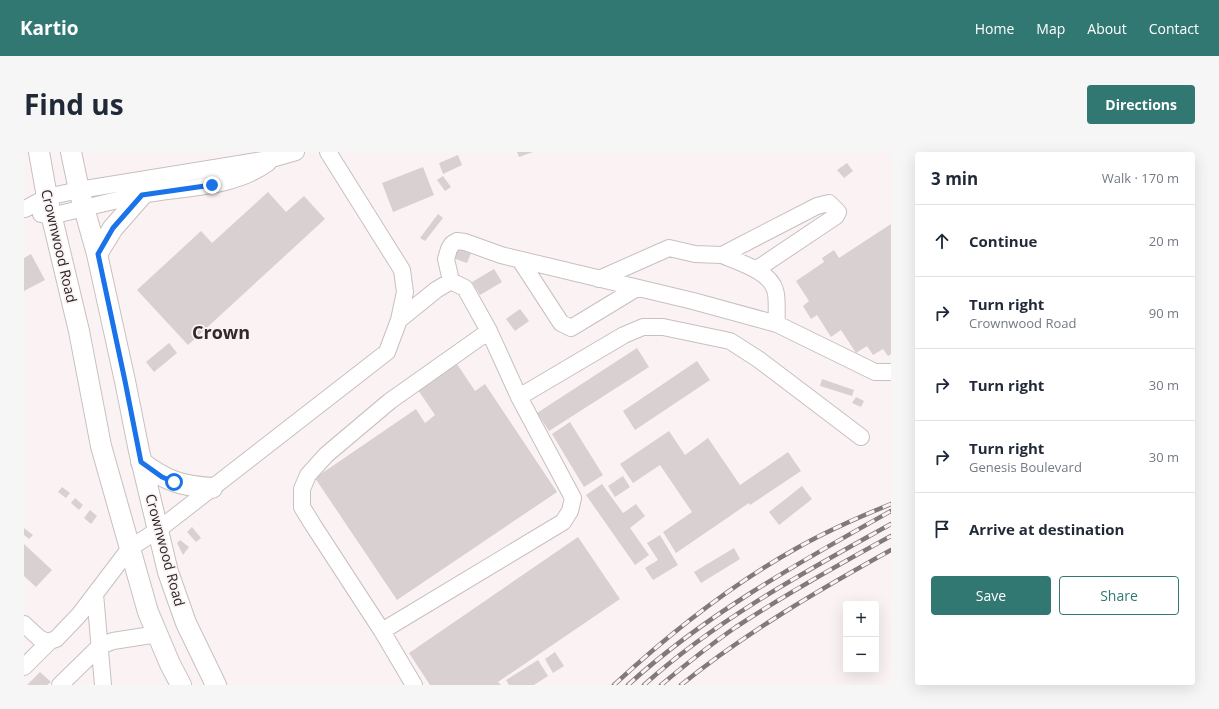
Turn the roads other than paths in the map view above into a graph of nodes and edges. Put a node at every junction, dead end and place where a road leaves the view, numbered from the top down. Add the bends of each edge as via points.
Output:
1 (39, 152) edge
2 (71, 152) edge
3 (296, 152) edge
4 (328, 152) edge
5 (275, 158) junction
6 (142, 195) junction
7 (47, 197) junction
8 (82, 199) junction
9 (24, 209) edge
10 (52, 216) junction
11 (98, 254) junction
12 (722, 255) junction
13 (520, 260) junction
14 (757, 269) junction
15 (598, 279) junction
16 (451, 281) junction
17 (637, 288) junction
18 (399, 320) junction
19 (777, 324) junction
20 (488, 331) junction
21 (891, 372) edge
22 (519, 397) junction
23 (861, 437) dead end
24 (141, 462) junction
25 (212, 488) junction
26 (158, 530) junction
27 (130, 548) junction
28 (96, 594) junction
29 (24, 624) edge
30 (382, 631) junction
31 (158, 634) junction
32 (50, 641) junction
33 (100, 646) junction
34 (24, 666) edge
35 (60, 685) edge
36 (103, 685) edge
37 (181, 685) edge
38 (216, 685) edge
39 (414, 685) edge

1 - 7 main road, Crownwood Road
2 - 8 main road, Crownwood Road
3 - 5 street
4 - 18 street via 402,270 405,292
5 - 6 street via 255,171 212,185
5 - 8 street
6 - 8 street
6 - 11 main road via 113,228
7 - 8 street
7 - 9 street
7 - 10 main road, Crownwood Road
8 - 10 street
8 - 11 main road, Crownwood Road
9 - 10 street
10 - 27 main road, Crownwood Road via 79,331 101,446
11 - 24 main road, Crownwood Road
12 - 14 street
12 - 14 street via 817,206 829,203 838,212 836,216
12 - 15 street via 695,254 669,248
13 - 15 street
13 - 16 street via 457,241 452,244 446,259
13 - 17 street via 561,323 571,328
14 - 19 street via 775,289
15 - 17 street
16 - 18 street
16 - 20 street via 466,288
17 - 19 street
18 - 25 street via 387,352
19 - 21 street via 875,372
20 - 22 street
20 - 30 street via 390,401 326,455 308,475 302,489 302,507
22 - 23 street via 624,335 644,327 663,327 730,341 758,359
22 - 30 street via 573,498 570,511 563,522
24 - 25 main road via 174,482
24 - 26 main road, Crownwood Road
25 - 26 street
26 - 27 street
26 - 38 main road, Crownwood Road via 168,572 186,623
27 - 28 street
27 - 31 main road, Crownwood Road via 148,612
28 - 32 street via 61,634
28 - 33 street
29 - 32 street via 39,638
30 - 39 street
31 - 33 street via 113,641
31 - 37 main road, Crownwood Road
32 - 34 street
33 - 35 street
33 - 36 street

